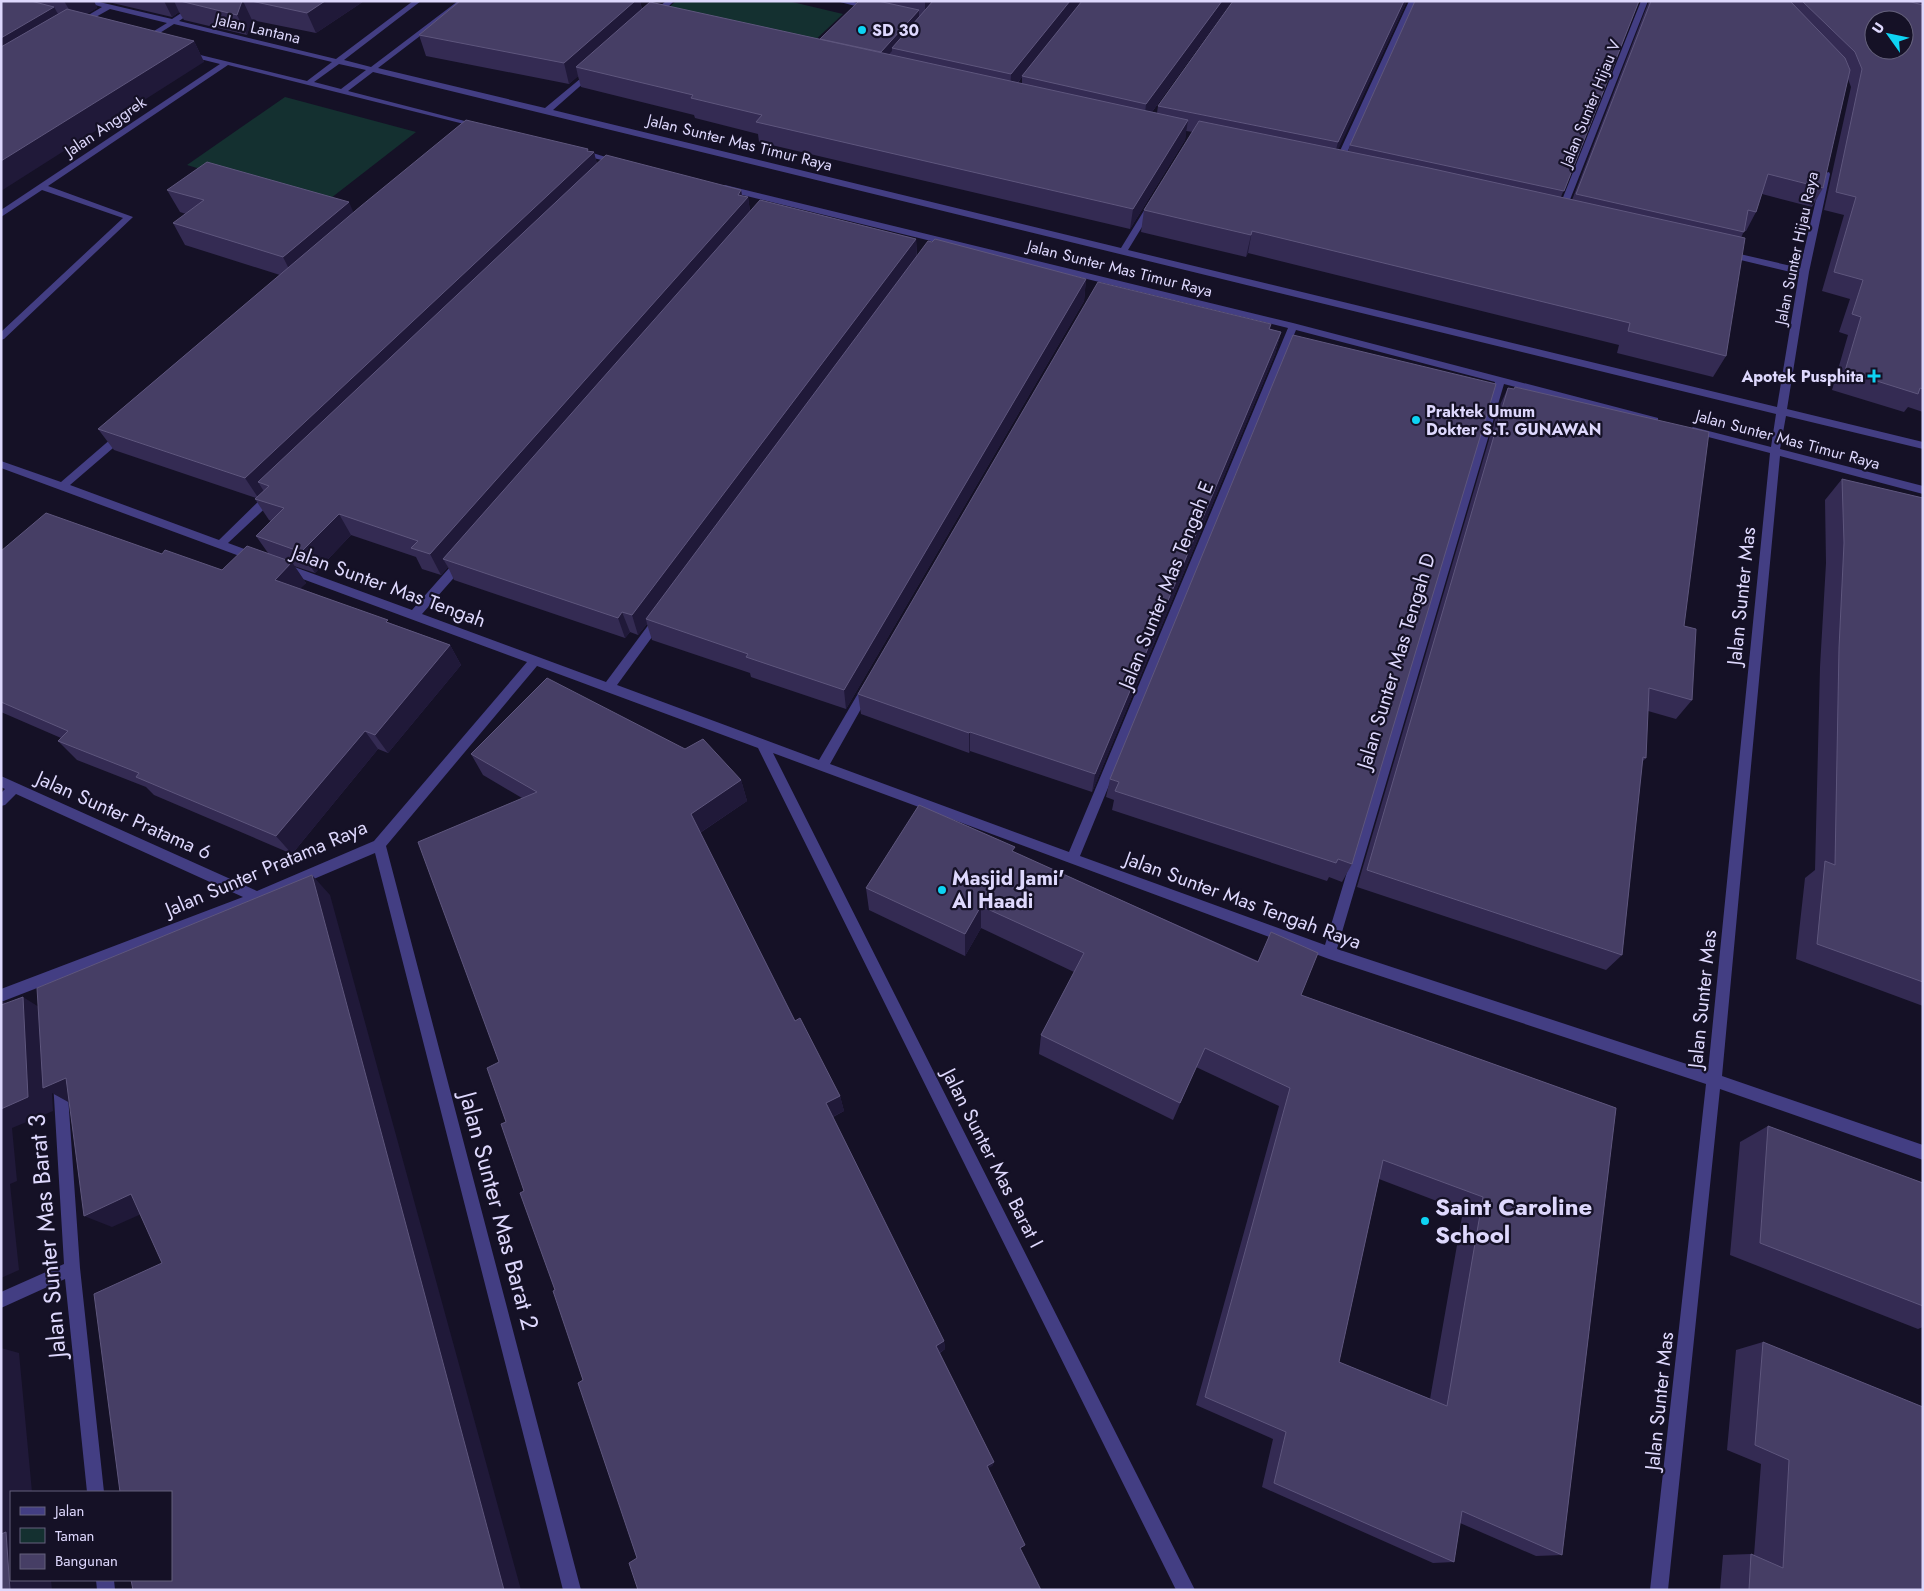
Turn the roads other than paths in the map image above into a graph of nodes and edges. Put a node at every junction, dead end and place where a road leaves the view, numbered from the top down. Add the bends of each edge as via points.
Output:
1 (85, 1) edge
2 (205, 1) edge
3 (418, 1) edge
4 (463, 1) edge
5 (671, 1) edge
6 (839, 1) edge
7 (1413, 1) edge
8 (1645, 1) edge
9 (108, 7) junction
10 (883, 10) edge
11 (652, 18) junction
12 (662, 20) edge
13 (173, 22) junction
14 (645, 24) edge
15 (86, 28) edge
16 (133, 40) edge
17 (142, 42) junction
18 (152, 44) edge
19 (180, 52) edge
20 (336, 61) junction
21 (602, 62) edge
22 (226, 63) junction
23 (372, 69) junction
24 (308, 84) junction
25 (342, 92) junction
26 (547, 111) junction
27 (469, 136) edge
28 (574, 150) edge
29 (1328, 164) edge
30 (1337, 166) junction
31 (1828, 166) edge
32 (1347, 168) edge
33 (610, 172) edge
34 (717, 186) edge
35 (40, 187) junction
36 (1159, 193) edge
37 (1550, 212) edge
38 (1, 214) edge
39 (1560, 214) junction
40 (1569, 217) edge
41 (939, 240) junction
42 (931, 251) edge
43 (1123, 251) junction
44 (1715, 251) edge
45 (1804, 272) junction
46 (1293, 326) junction
47 (1, 336) edge
48 (1501, 380) junction
49 (1780, 412) junction
50 (1662, 422) edge
51 (1680, 426) edge
52 (130, 428) edge
53 (1923, 446) edge
54 (1775, 451) junction
55 (1, 464) edge
56 (63, 486) junction
57 (277, 490) edge
58 (1923, 490) edge
59 (221, 544) junction
60 (466, 556) edge
61 (667, 608) edge
62 (414, 616) junction
63 (535, 660) junction
64 (872, 679) edge
65 (608, 688) junction
66 (763, 745) junction
67 (822, 766) junction
68 (1, 781) edge
69 (15, 787) junction
70 (1, 800) edge
71 (379, 845) junction
72 (1073, 858) junction
73 (257, 897) junction
74 (1329, 954) junction
75 (53, 976) junction
76 (54, 995) edge
77 (1, 996) edge
78 (59, 1063) edge
79 (1714, 1080) junction
80 (1923, 1152) edge
81 (72, 1268) junction
82 (1, 1300) edge
83 (96, 1491) edge
84 (572, 1590) edge
85 (1186, 1590) edge
86 (1659, 1590) edge

1 - 9 street, Jalan Lantana
2 - 13 street
3 - 20 street
4 - 23 street
5 - 11 street
6 - 10 street
7 - 30 street
8 - 39 street, Jalan Sunter Hijau V
9 - 13 street, Jalan Lantana
9 - 15 street via 71,27
11 - 12 street
11 - 14 street
13 - 17 street
13 - 20 street, Jalan Lantana
16 - 17 street
17 - 18 street
19 - 22 street
20 - 23 street, Jalan Sunter Mas Timur Raya
20 - 24 street
21 - 26 street
22 - 24 street
22 - 35 street, Jalan Anggrek
23 - 25 street
23 - 26 street, Jalan Sunter Mas Timur Raya
24 - 25 street
25 - 27 street via 485,127
26 - 43 street, Jalan Sunter Mas Timur Raya
28 - 33 street via 625,163
29 - 30 street
30 - 32 street
31 - 45 street, Jalan Sunter Hijau Raya
34 - 41 street, Jalan Sunter Mas Timur Raya via 772,203
35 - 38 street, Jalan Anggrek
35 - 47 street via 129,217
36 - 43 street
37 - 39 street
39 - 40 street
41 - 42 street
41 - 46 street, Jalan Sunter Mas Timur Raya via 1101,283
43 - 49 street, Jalan Sunter Mas Timur Raya
44 - 45 street
45 - 49 street, Jalan Sunter Hijau Raya
46 - 48 street, Jalan Sunter Mas Timur Raya
46 - 72 street, Jalan Sunter Mas Tengah E
48 - 50 street, Jalan Sunter Mas Timur Raya
48 - 74 street, Jalan Sunter Mas Tengah D
49 - 53 street, Jalan Sunter Mas Timur Raya
49 - 54 street, Jalan Sunter Mas
51 - 54 street, Jalan Sunter Mas Timur Raya
52 - 56 street
54 - 58 street, Jalan Sunter Mas Timur Raya
54 - 79 street, Jalan Sunter Mas
55 - 56 street, Jalan Sunter Mas Tengah
56 - 59 street, Jalan Sunter Mas Tengah
57 - 59 street
59 - 62 street, Jalan Sunter Mas Tengah
60 - 62 street
61 - 65 street
62 - 63 street, Jalan Sunter Mas Tengah
63 - 65 street, Jalan Sunter Mas Tengah
63 - 71 street, Jalan Sunter Pratama Raya
64 - 67 street
65 - 66 street, Jalan Sunter Mas Tengah
66 - 67 street, Jalan Sunter Mas Tengah Raya
66 - 85 street, Jalan Sunter Mas Barat I
67 - 72 street, Jalan Sunter Mas Tengah Raya
68 - 69 street, Jalan Sunter Pratama 6
69 - 70 street
69 - 73 street, Jalan Sunter Pratama 6
71 - 73 street, Jalan Sunter Pratama Raya
71 - 84 street, Jalan Sunter Mas Barat 2
72 - 74 street, Jalan Sunter Mas Tengah Raya
73 - 75 street, Jalan Sunter Pratama Raya
74 - 79 street, Jalan Sunter Mas Tengah Raya
75 - 76 street
75 - 77 street, Jalan Sunter Pratama Raya
78 - 81 street, Jalan Sunter Mas Barat 3
79 - 80 street, Jalan Sunter Mas Tengah Raya
79 - 86 street, Jalan Sunter Mas
81 - 82 street
81 - 83 street, Jalan Sunter Mas Barat 3

